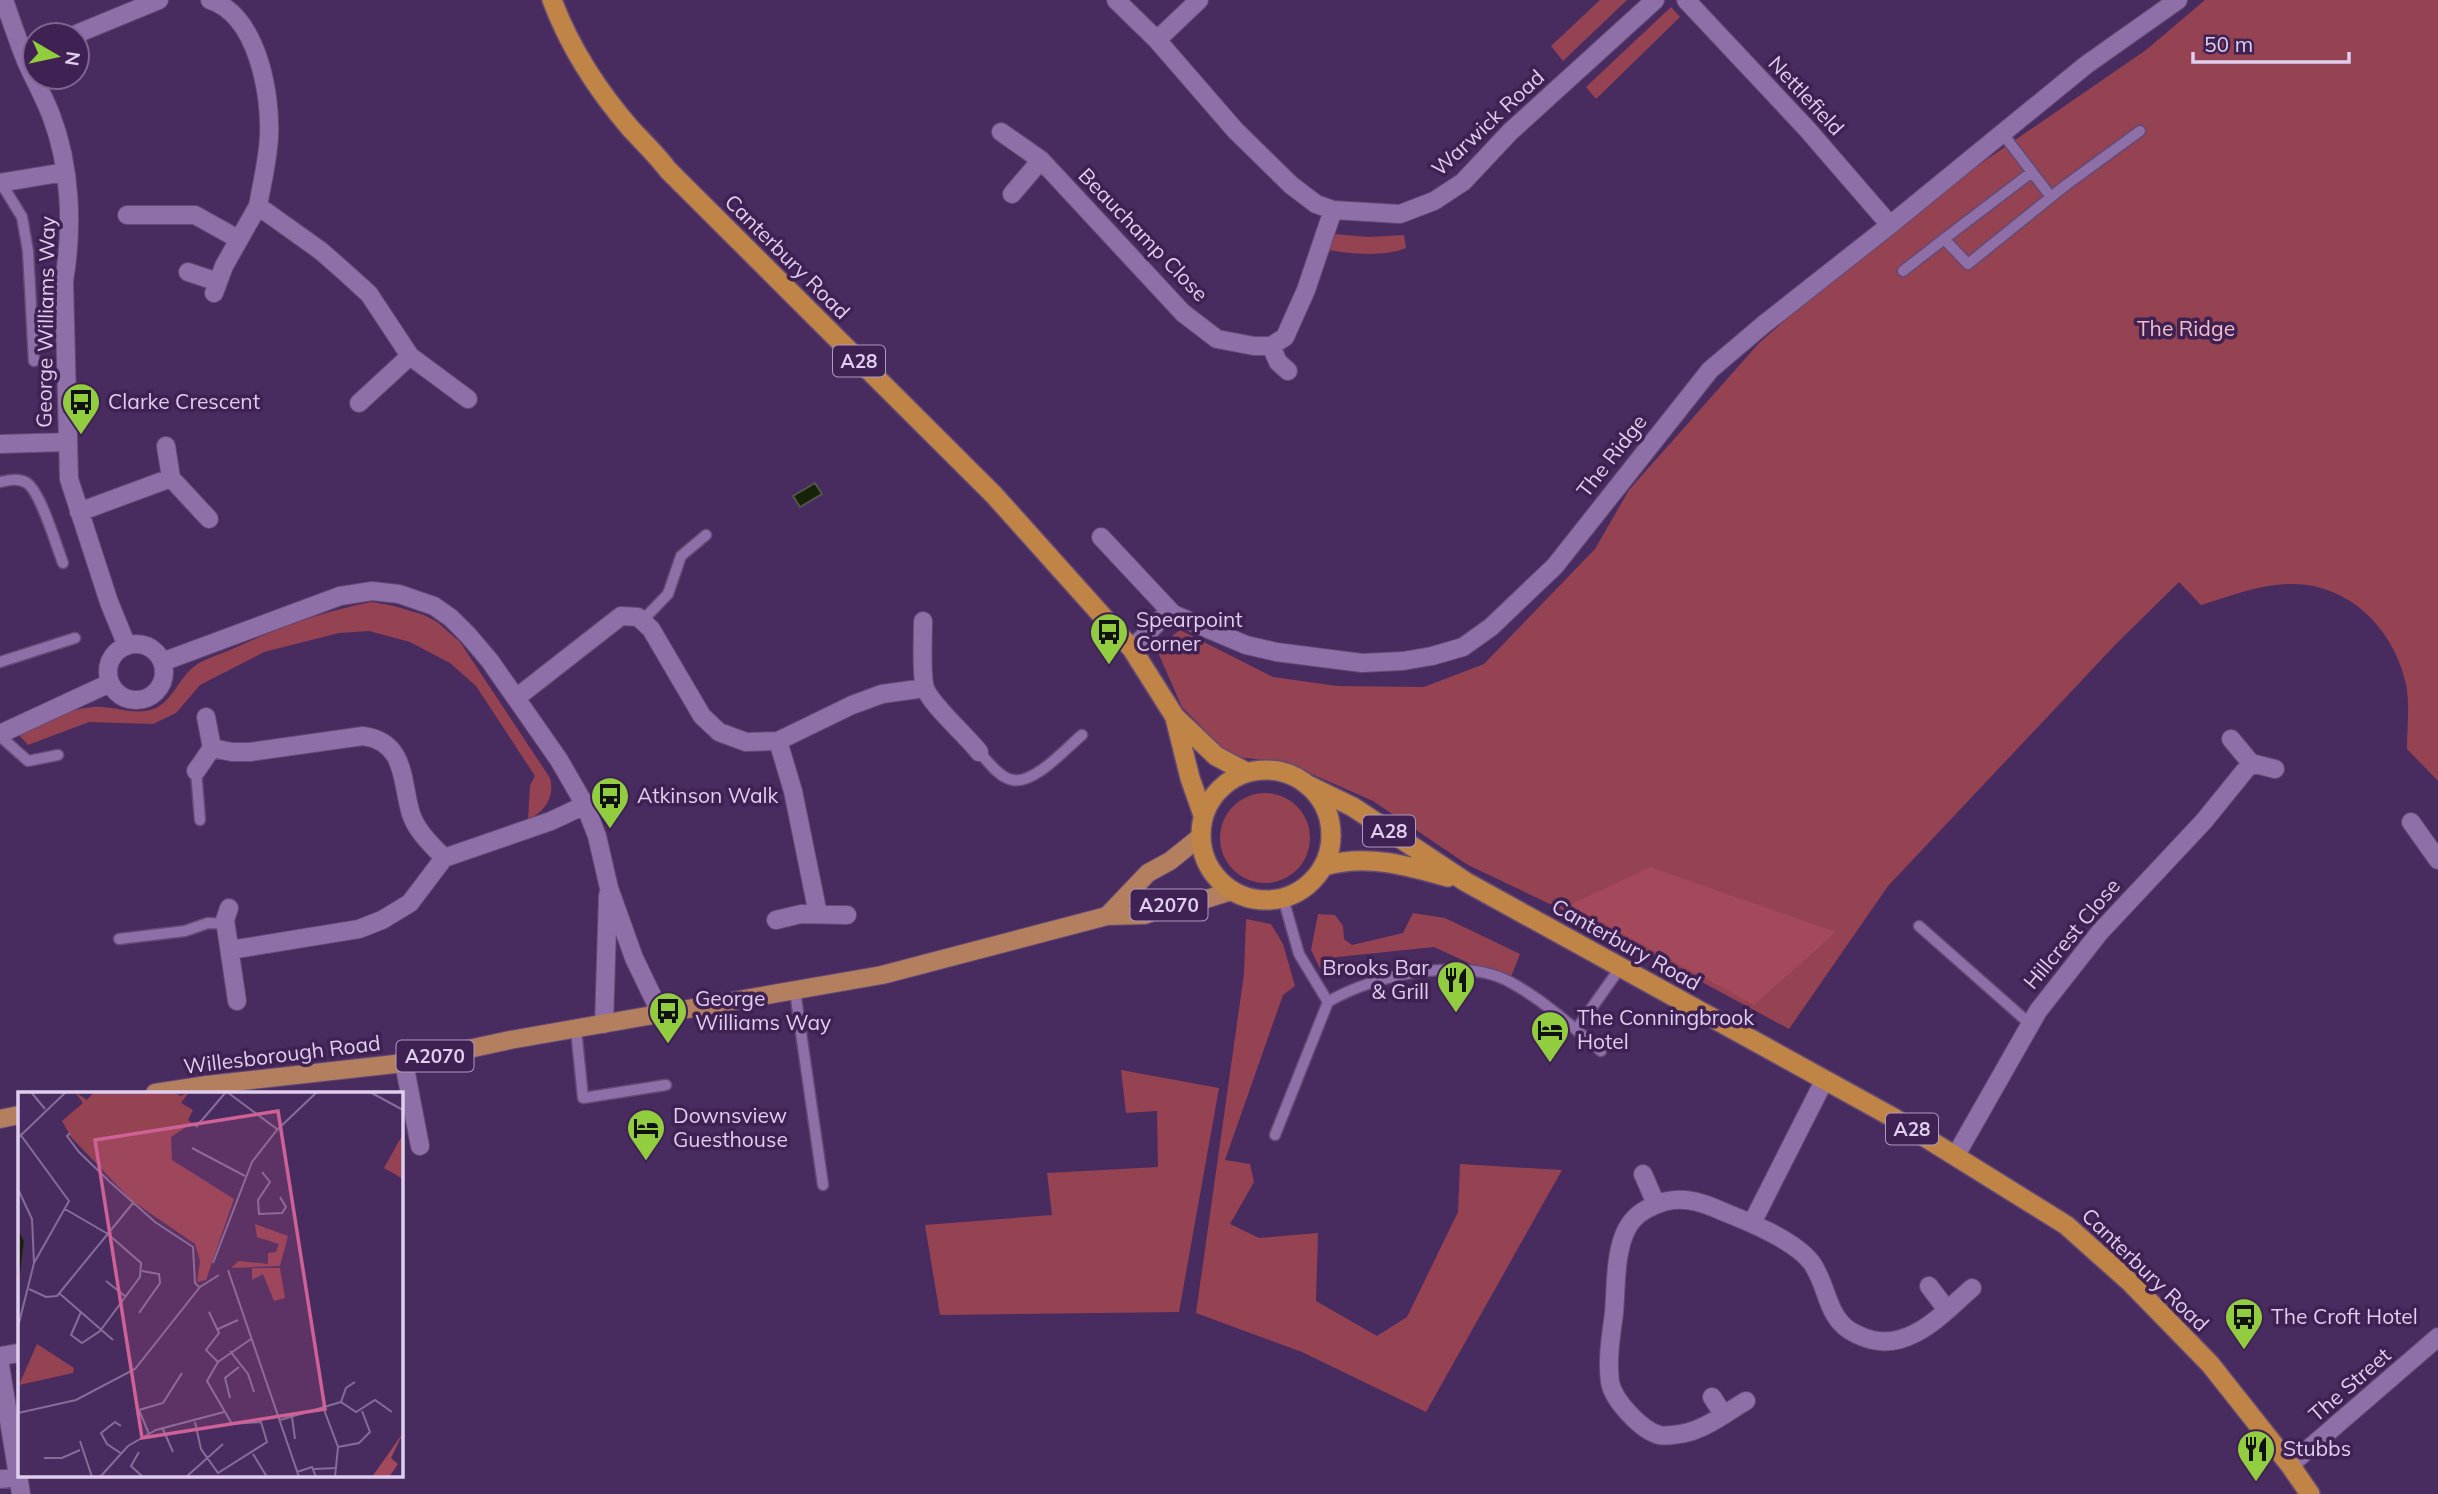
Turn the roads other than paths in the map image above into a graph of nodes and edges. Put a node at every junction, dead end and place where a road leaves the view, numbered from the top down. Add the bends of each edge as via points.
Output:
1 (4, 0) edge
2 (159, 0) edge
3 (213, 0) edge
4 (552, 0) edge
5 (1116, 0) edge
6 (1199, 0) edge
7 (1655, 0) edge
8 (1686, 0) edge
9 (2178, 0) edge
10 (91, 28) edge
11 (21, 37) edge
12 (1157, 40) junction
13 (43, 91) edge
14 (2140, 131) dead end
15 (1001, 132) dead end
16 (2003, 134) junction
17 (1041, 160) junction
18 (65, 172) junction
19 (2032, 172) junction
20 (0, 183) edge
21 (1012, 194) dead end
22 (2051, 197) junction
23 (258, 206) junction
24 (1333, 210) junction
25 (127, 215) dead end
26 (1890, 225) junction
27 (238, 239) junction
28 (1944, 239) junction
29 (1903, 271) dead end
30 (188, 272) dead end
31 (1271, 346) junction
32 (410, 356) junction
33 (34, 361) dead end
34 (1287, 371) dead end
35 (468, 399) dead end
36 (359, 403) dead end
37 (67, 442) junction
38 (0, 444) edge
39 (166, 446) dead end
40 (171, 478) junction
41 (0, 482) edge
42 (79, 512) junction
43 (209, 519) dead end
44 (706, 536) dead end
45 (1101, 537) dead end
46 (63, 564) dead end
47 (1173, 614) junction
48 (642, 621) junction
49 (923, 621) dead end
50 (75, 638) dead end
51 (127, 646) junction
52 (1132, 649) junction
53 (0, 662) edge
54 (162, 662) junction
55 (110, 683) junction
56 (925, 688) junction
57 (516, 698) junction
58 (206, 717) dead end
59 (1175, 717) junction
60 (0, 735) edge
61 (1082, 735) dead end
62 (2231, 739) dead end
63 (778, 741) junction
64 (212, 748) junction
65 (979, 752) joint
66 (58, 755) dead end
67 (2251, 763) junction
68 (2275, 769) dead end
69 (196, 771) joint
70 (1246, 772) junction
71 (1310, 786) junction
72 (585, 805) junction
73 (1203, 815) junction
74 (200, 820) dead end
75 (2411, 822) dead end
76 (1200, 837) junction
77 (444, 858) junction
78 (2438, 860) edge
79 (1324, 866) junction
80 (1466, 882) junction
81 (609, 888) junction
82 (1232, 891) junction
83 (1283, 898) junction
84 (818, 914) junction
85 (847, 915) dead end
86 (227, 916) joint
87 (1107, 916) junction
88 (776, 920) dead end
89 (1919, 926) dead end
90 (119, 939) dead end
91 (230, 950) junction
92 (1620, 968) junction
93 (795, 991) junction
94 (237, 1000) dead end
95 (1328, 1002) junction
96 (661, 1014) junction
97 (604, 1024) junction
98 (2030, 1024) junction
99 (576, 1029) junction
100 (1576, 1030) junction
101 (1601, 1051) dead end
102 (404, 1063) junction
103 (1824, 1082) junction
104 (666, 1086) dead end
105 (162, 1092) edge
106 (18, 1115) edge
107 (0, 1119) edge
108 (1275, 1135) dead end
109 (420, 1146) dead end
110 (1956, 1155) junction
111 (1643, 1174) dead end
112 (823, 1185) dead end
113 (1656, 1204) junction
114 (1752, 1223) junction
115 (1928, 1286) dead end
116 (1972, 1288) dead end
117 (1947, 1310) junction
118 (2438, 1337) edge
119 (18, 1353) edge
120 (0, 1356) edge
121 (0, 1365) edge
122 (1712, 1397) dead end
123 (1746, 1401) dead end
124 (1723, 1414) junction
125 (2290, 1465) junction
126 (13, 1484) edge
127 (2310, 1494) edge

1 - 11 street, George Williams Way
2 - 10 street
3 - 23 street via 231,10 243,26 268,94 269,136
4 - 52 highway, Canterbury Road / A28 via 589,75 632,130 994,495
5 - 12 street, Warwick Road
6 - 12 street
7 - 24 street, Warwick Road via 1510,132 1463,182 1434,201 1399,214
8 - 26 street, Nettlefield
9 - 16 street, The Ridge via 2086,65
12 - 24 street, Warwick Road via 1235,130 1291,185 1316,204
13 - 18 street, George Williams Way
14 - 22 lane
15 - 17 street, Beauchamp Close
16 - 19 lane
16 - 26 street, The Ridge
17 - 21 street
17 - 31 street, Beauchamp Close via 1183,313 1217,339
18 - 20 street
18 - 37 street, George Williams Way via 71,214 64,281
19 - 22 lane
19 - 28 lane
20 - 33 lane via 22,217
22 - 28 lane via 1968,264
23 - 27 street
23 - 32 street via 321,251 369,294
24 - 31 street via 1285,337
25 - 27 street via 195,215
26 - 47 street, The Ridge via 1710,370 1555,566 1491,627 1463,646 1403,661 1362,663 1256,647
27 - 30 street via 216,288
28 - 29 lane
31 - 34 street
32 - 35 street
32 - 36 street
37 - 38 street
37 - 42 street, George Williams Way via 69,479
39 - 40 street
40 - 42 street
40 - 43 street
41 - 46 lane via 25,482 35,491
42 - 51 street, George Williams Way
44 - 48 lane via 681,555 668,594
45 - 47 street
47 - 52 street via 1161,619
48 - 57 street via 621,616
48 - 63 street via 702,716 719,732 746,742
49 - 56 street
50 - 53 lane
51 - 54 street via 148,647
51 - 55 street via 111,659
52 - 59 highway, Canterbury Road / A28
54 - 55 street via 162,683 146,698 124,698
54 - 57 street via 340,596 372,591 399,594 451,618
55 - 60 street
56 - 63 street via 882,694
56 - 65 street
57 - 72 street
58 - 64 street
59 - 70 highway, Canterbury Road / A28 via 1216,756
59 - 73 highway, Canterbury Road / A28
60 - 66 lane via 27,761
61 - 65 lane via 1030,778 1007,777
62 - 67 street
63 - 84 street
64 - 69 street
64 - 77 street via 250,752 374,737 400,762 411,815
67 - 68 street
67 - 98 street, Hillcrest Close via 2204,821 2100,932
69 - 74 lane
70 - 71 highway via 1269,769 1291,774
70 - 73 highway via 1227,781
71 - 79 highway via 1331,824
71 - 80 highway, Canterbury Road / A28 via 1353,807
72 - 77 street
72 - 81 street
73 - 76 highway
75 - 78 street
76 - 82 highway via 1205,859
76 - 87 main road, A2070 via 1148,873
77 - 91 street via 410,903 382,920 359,929
79 - 80 highway, Canterbury Road / A28 via 1367,859
79 - 83 highway via 1299,891
80 - 92 highway, Canterbury Road / A28
81 - 96 street via 634,958
81 - 97 street
82 - 83 highway via 1256,900
82 - 87 main road, A2070 via 1145,915
83 - 95 lane via 1299,954
84 - 85 street
84 - 88 street
86 - 90 lane via 186,931
86 - 91 street
87 - 93 main road, A2070 via 882,975
89 - 98 lane
91 - 94 street
92 - 100 lane
92 - 103 highway, Canterbury Road / A28
93 - 96 main road, A2070
93 - 112 lane
95 - 100 lane via 1373,981 1418,972 1484,973 1509,981
95 - 108 lane
96 - 97 main road, Willesborough Road / A2070
97 - 99 main road, Willesborough Road / A2070
98 - 110 street, Hillcrest Close
99 - 102 main road, Willesborough Road / A2070
99 - 104 lane via 583,1098
100 - 101 lane
102 - 105 main road, Willesborough Road / A2070
102 - 109 street
103 - 110 highway, Canterbury Road / A28
103 - 114 street
106 - 107 main road
110 - 125 highway, Canterbury Road / A28 via 2066,1225 2131,1283 2210,1364
111 - 113 street
113 - 114 street via 1698,1201
113 - 124 street via 1636,1215 1623,1236 1610,1386 1637,1422 1660,1436 1694,1431
114 - 117 street via 1810,1260 1841,1323 1860,1336 1880,1343 1905,1339
115 - 117 street
116 - 117 street
118 - 125 street, The Street
119 - 120 street
121 - 126 street
122 - 124 street
123 - 124 street
125 - 127 highway, Canterbury Road / A28

